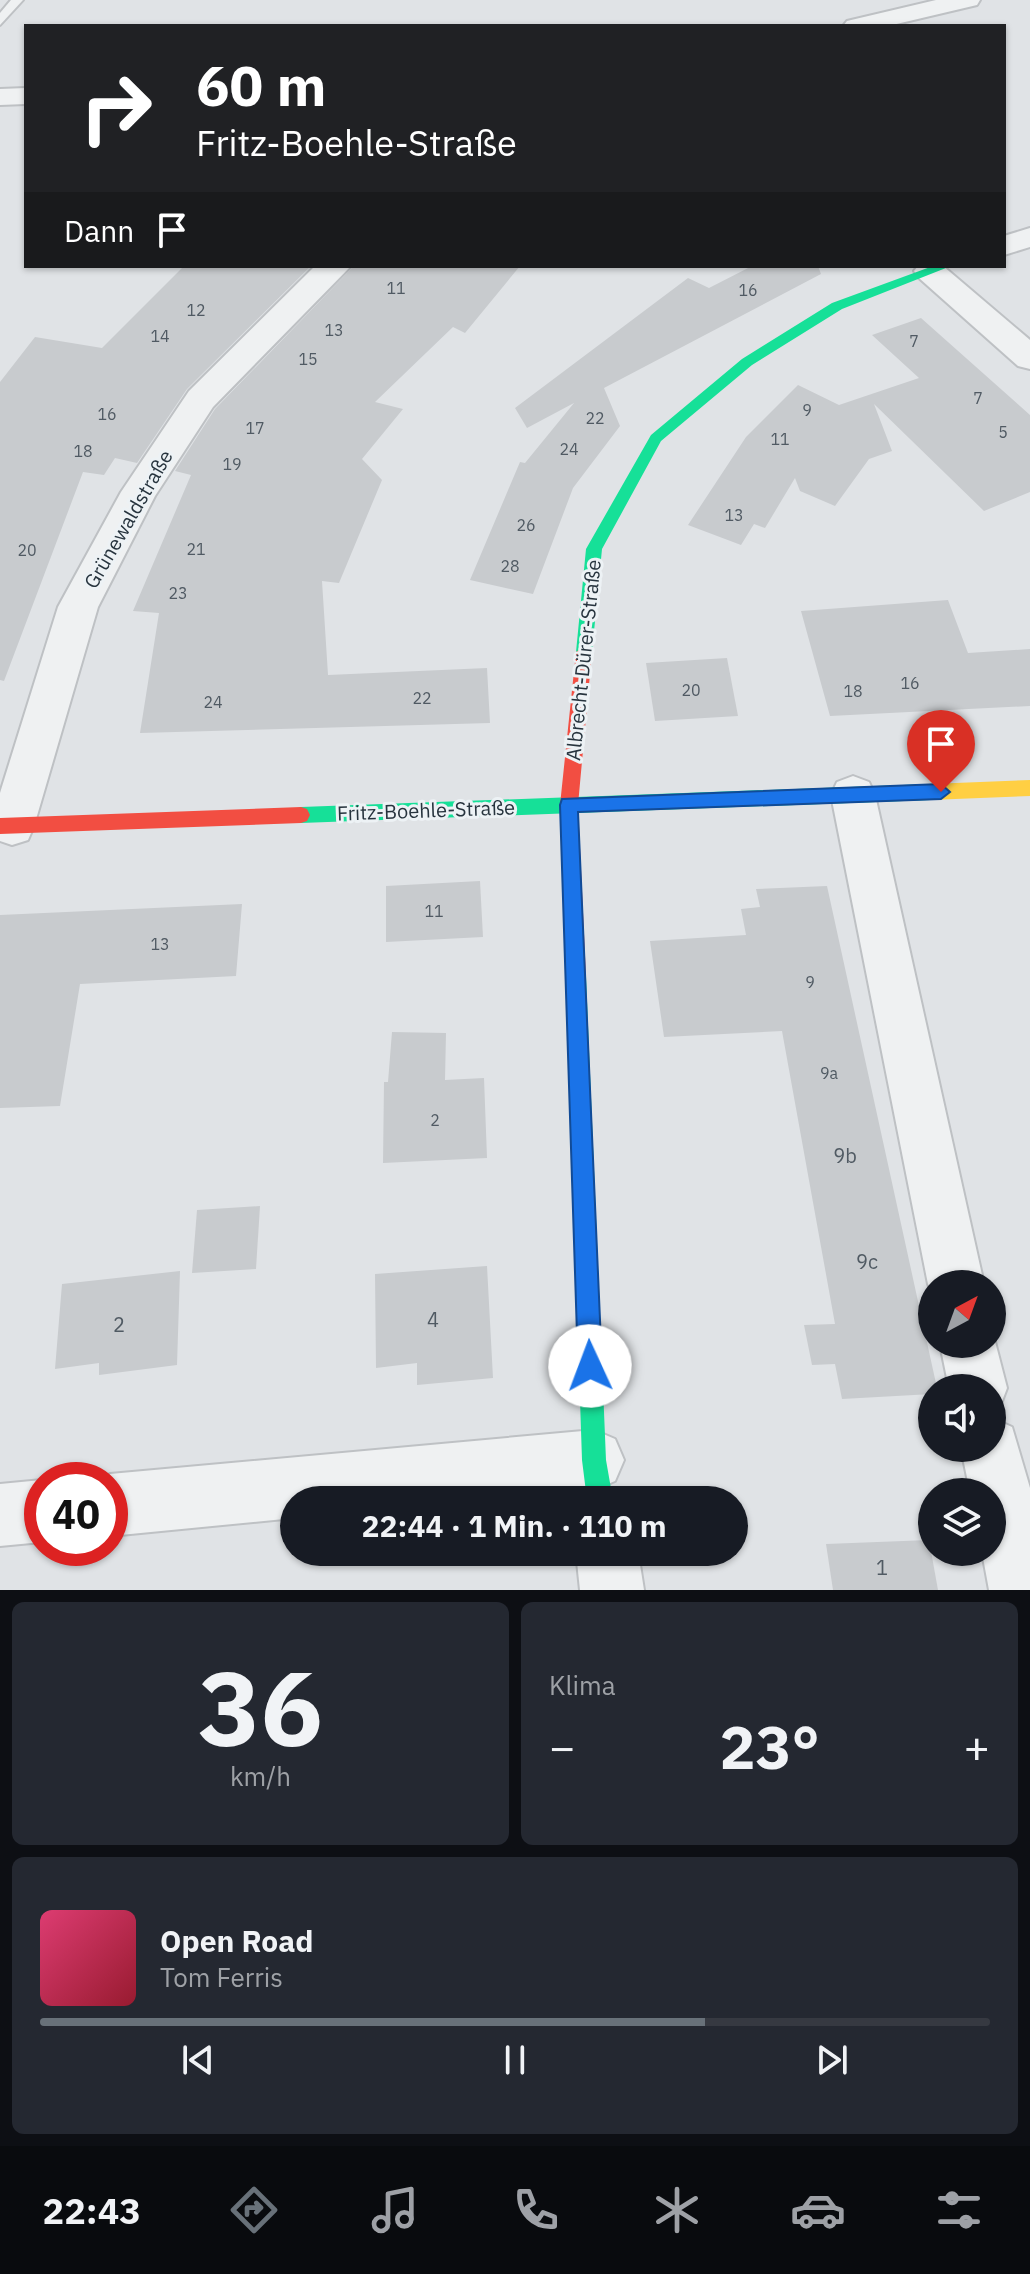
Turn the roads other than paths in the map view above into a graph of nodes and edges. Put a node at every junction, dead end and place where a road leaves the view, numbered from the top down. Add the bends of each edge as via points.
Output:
1 (17, 0) edge
2 (968, 0) edge
3 (0, 21) edge
4 (865, 24) edge
5 (24, 96) edge
6 (0, 97) edge
7 (1030, 237) edge
8 (1006, 245) edge
9 (332, 268) edge
10 (938, 268) edge
11 (1030, 358) edge
12 (1030, 788) edge
13 (853, 795) junction
14 (569, 805) junction
15 (6, 826) edge
16 (953, 1270) edge
17 (994, 1462) edge
18 (597, 1480) edge
19 (128, 1504) edge
20 (24, 1513) edge
21 (0, 1515) edge
22 (609, 1566) edge
23 (612, 1590) edge
24 (1021, 1590) edge

1 - 3 lane
2 - 4 street
5 - 6 street
7 - 8 street
9 - 15 street, Grünewaldstraße via 201,399 139,492 78,607
10 - 11 street
10 - 14 street, Albrecht-Dürer-Straße via 837,306 747,362 656,438 594,549
12 - 13 street, Fritz-Boehle-Straße
13 - 14 street, Fritz-Boehle-Straße
13 - 16 street
14 - 15 street, Fritz-Boehle-Straße
14 - 18 street, Albrecht-Dürer-Straße
17 - 24 street
18 - 19 street
20 - 21 street
22 - 23 street

